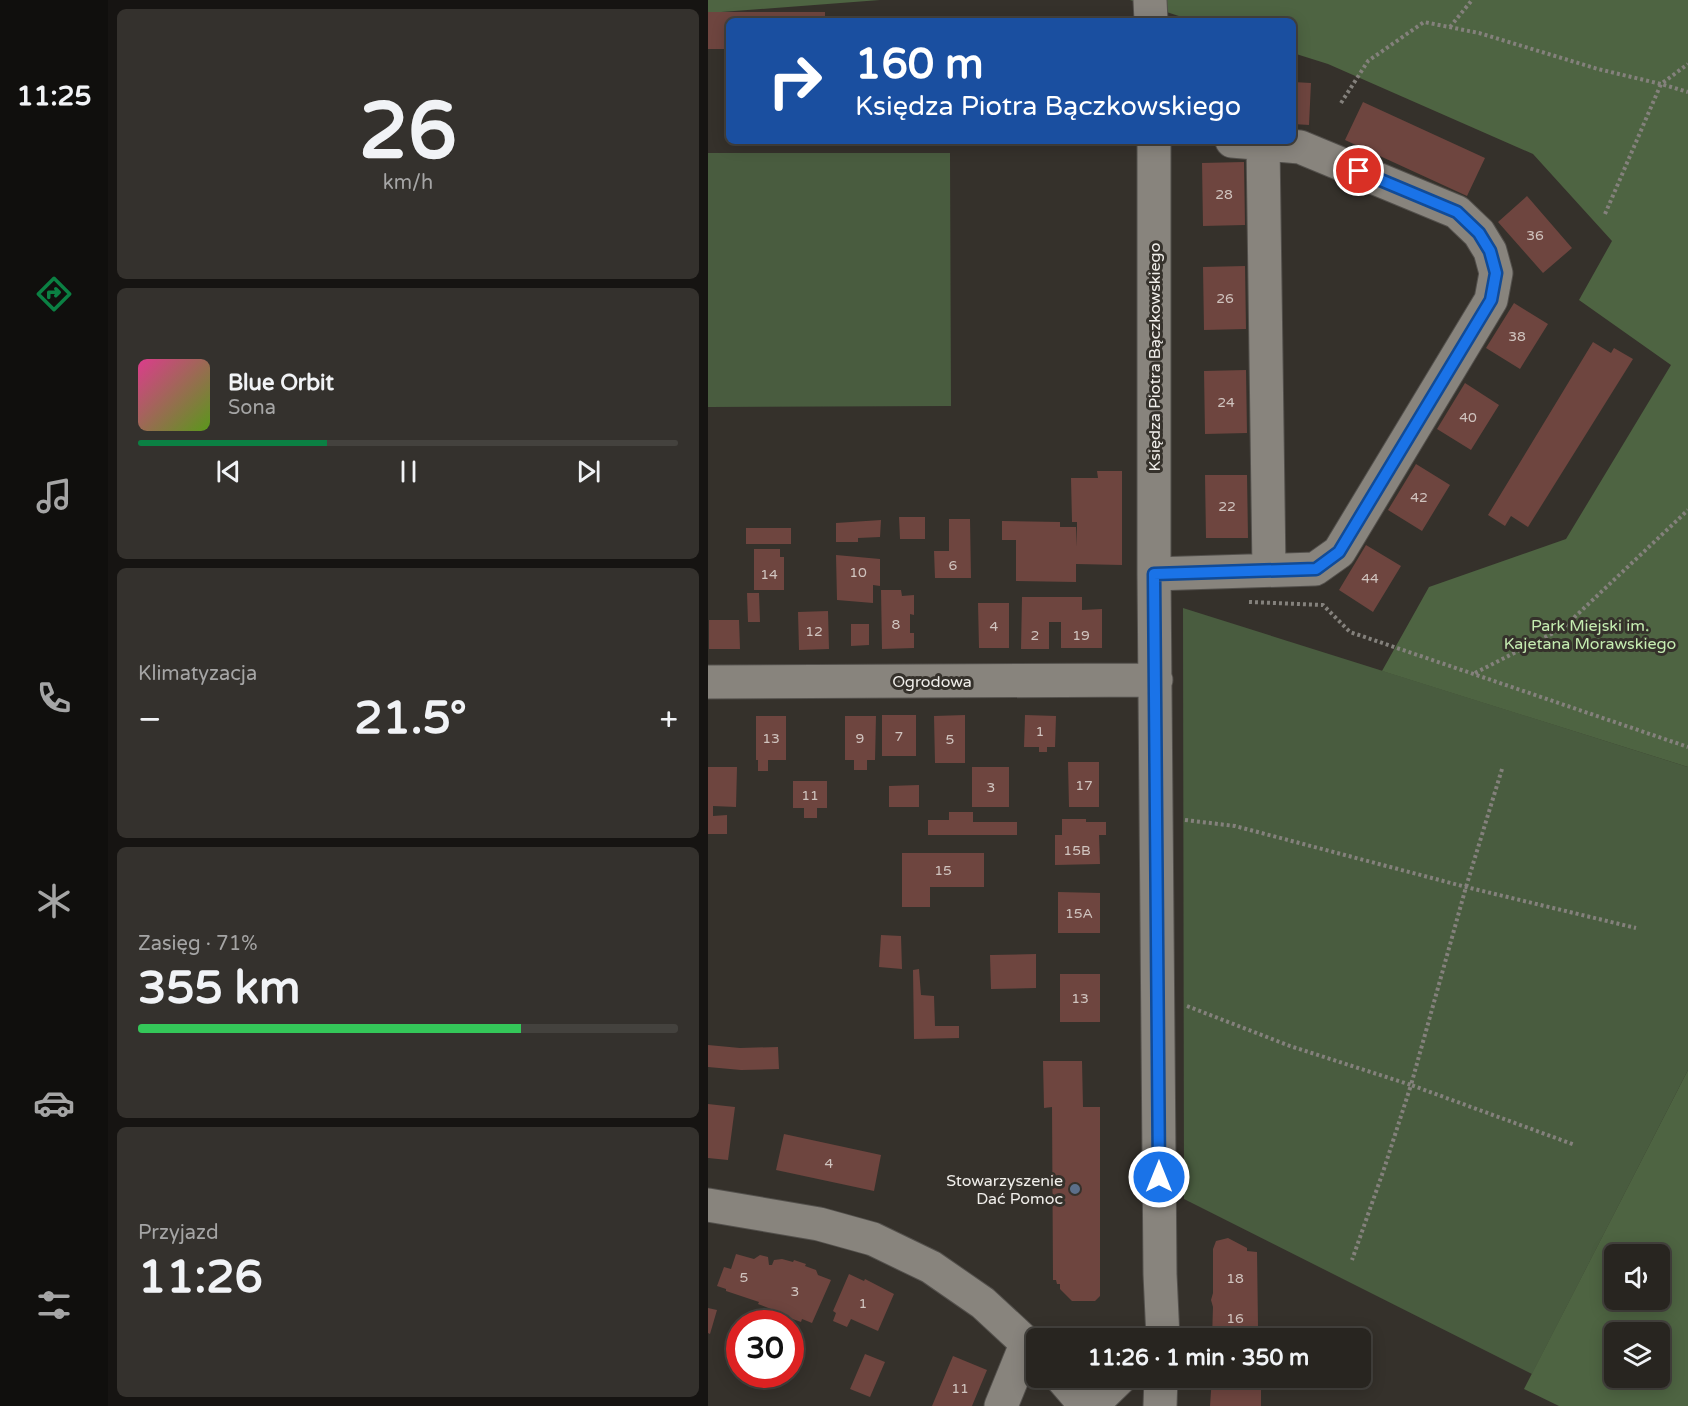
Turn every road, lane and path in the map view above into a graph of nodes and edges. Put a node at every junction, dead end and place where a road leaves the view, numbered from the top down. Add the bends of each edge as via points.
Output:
1 (1150, 0) edge
2 (1472, 0) edge
3 (1151, 18) edge
4 (1450, 27) junction
5 (1688, 64) edge
6 (1661, 84) junction
7 (1688, 92) edge
8 (1341, 103) dead end
9 (1154, 144) edge
10 (1248, 144) edge
11 (1269, 144) edge
12 (1605, 214) dead end
13 (1688, 510) edge
14 (1269, 570) junction
15 (1154, 574) junction
16 (1323, 605) dead end
17 (1474, 673) junction
18 (1156, 680) junction
19 (708, 682) edge
20 (1688, 747) edge
21 (1502, 769) dead end
22 (1181, 820) dead end
23 (1466, 887) junction
24 (1636, 928) dead end
25 (1183, 1005) dead end
26 (1411, 1085) junction
27 (1575, 1145) dead end
28 (708, 1205) edge
29 (1353, 1260) dead end
30 (1162, 1328) edge
31 (1026, 1342) edge
32 (1026, 1358) edge
33 (1070, 1388) edge
34 (1110, 1388) edge
35 (1161, 1388) edge
36 (1001, 1406) edge
37 (1086, 1406) edge
38 (1091, 1406) edge
39 (1160, 1406) edge

1 - 3 street
2 - 4 path
4 - 6 path
4 - 8 path via 1424,22 1368,61
5 - 6 path
6 - 7 path
6 - 12 path
9 - 15 street, Księdza Piotra Bączkowskiego
10 - 14 street
11 - 14 street via 1300,147 1457,212 1479,233 1490,251 1496,273 1491,300 1339,552 1316,569
13 - 17 path via 1563,628
14 - 15 street
15 - 18 street, Księdza Piotra Bączkowskiego
16 - 17 path via 1350,633
17 - 20 path
18 - 19 street, Ogrodowa
18 - 30 street, Księdza Piotra Bączkowskiego
21 - 23 path
22 - 23 path via 1235,826
23 - 24 path
23 - 26 path
25 - 26 path via 1290,1046
26 - 27 path
26 - 29 path
28 - 31 street via 819,1224 873,1239 931,1267 983,1303
32 - 36 street
33 - 37 street
34 - 38 street
35 - 39 street

